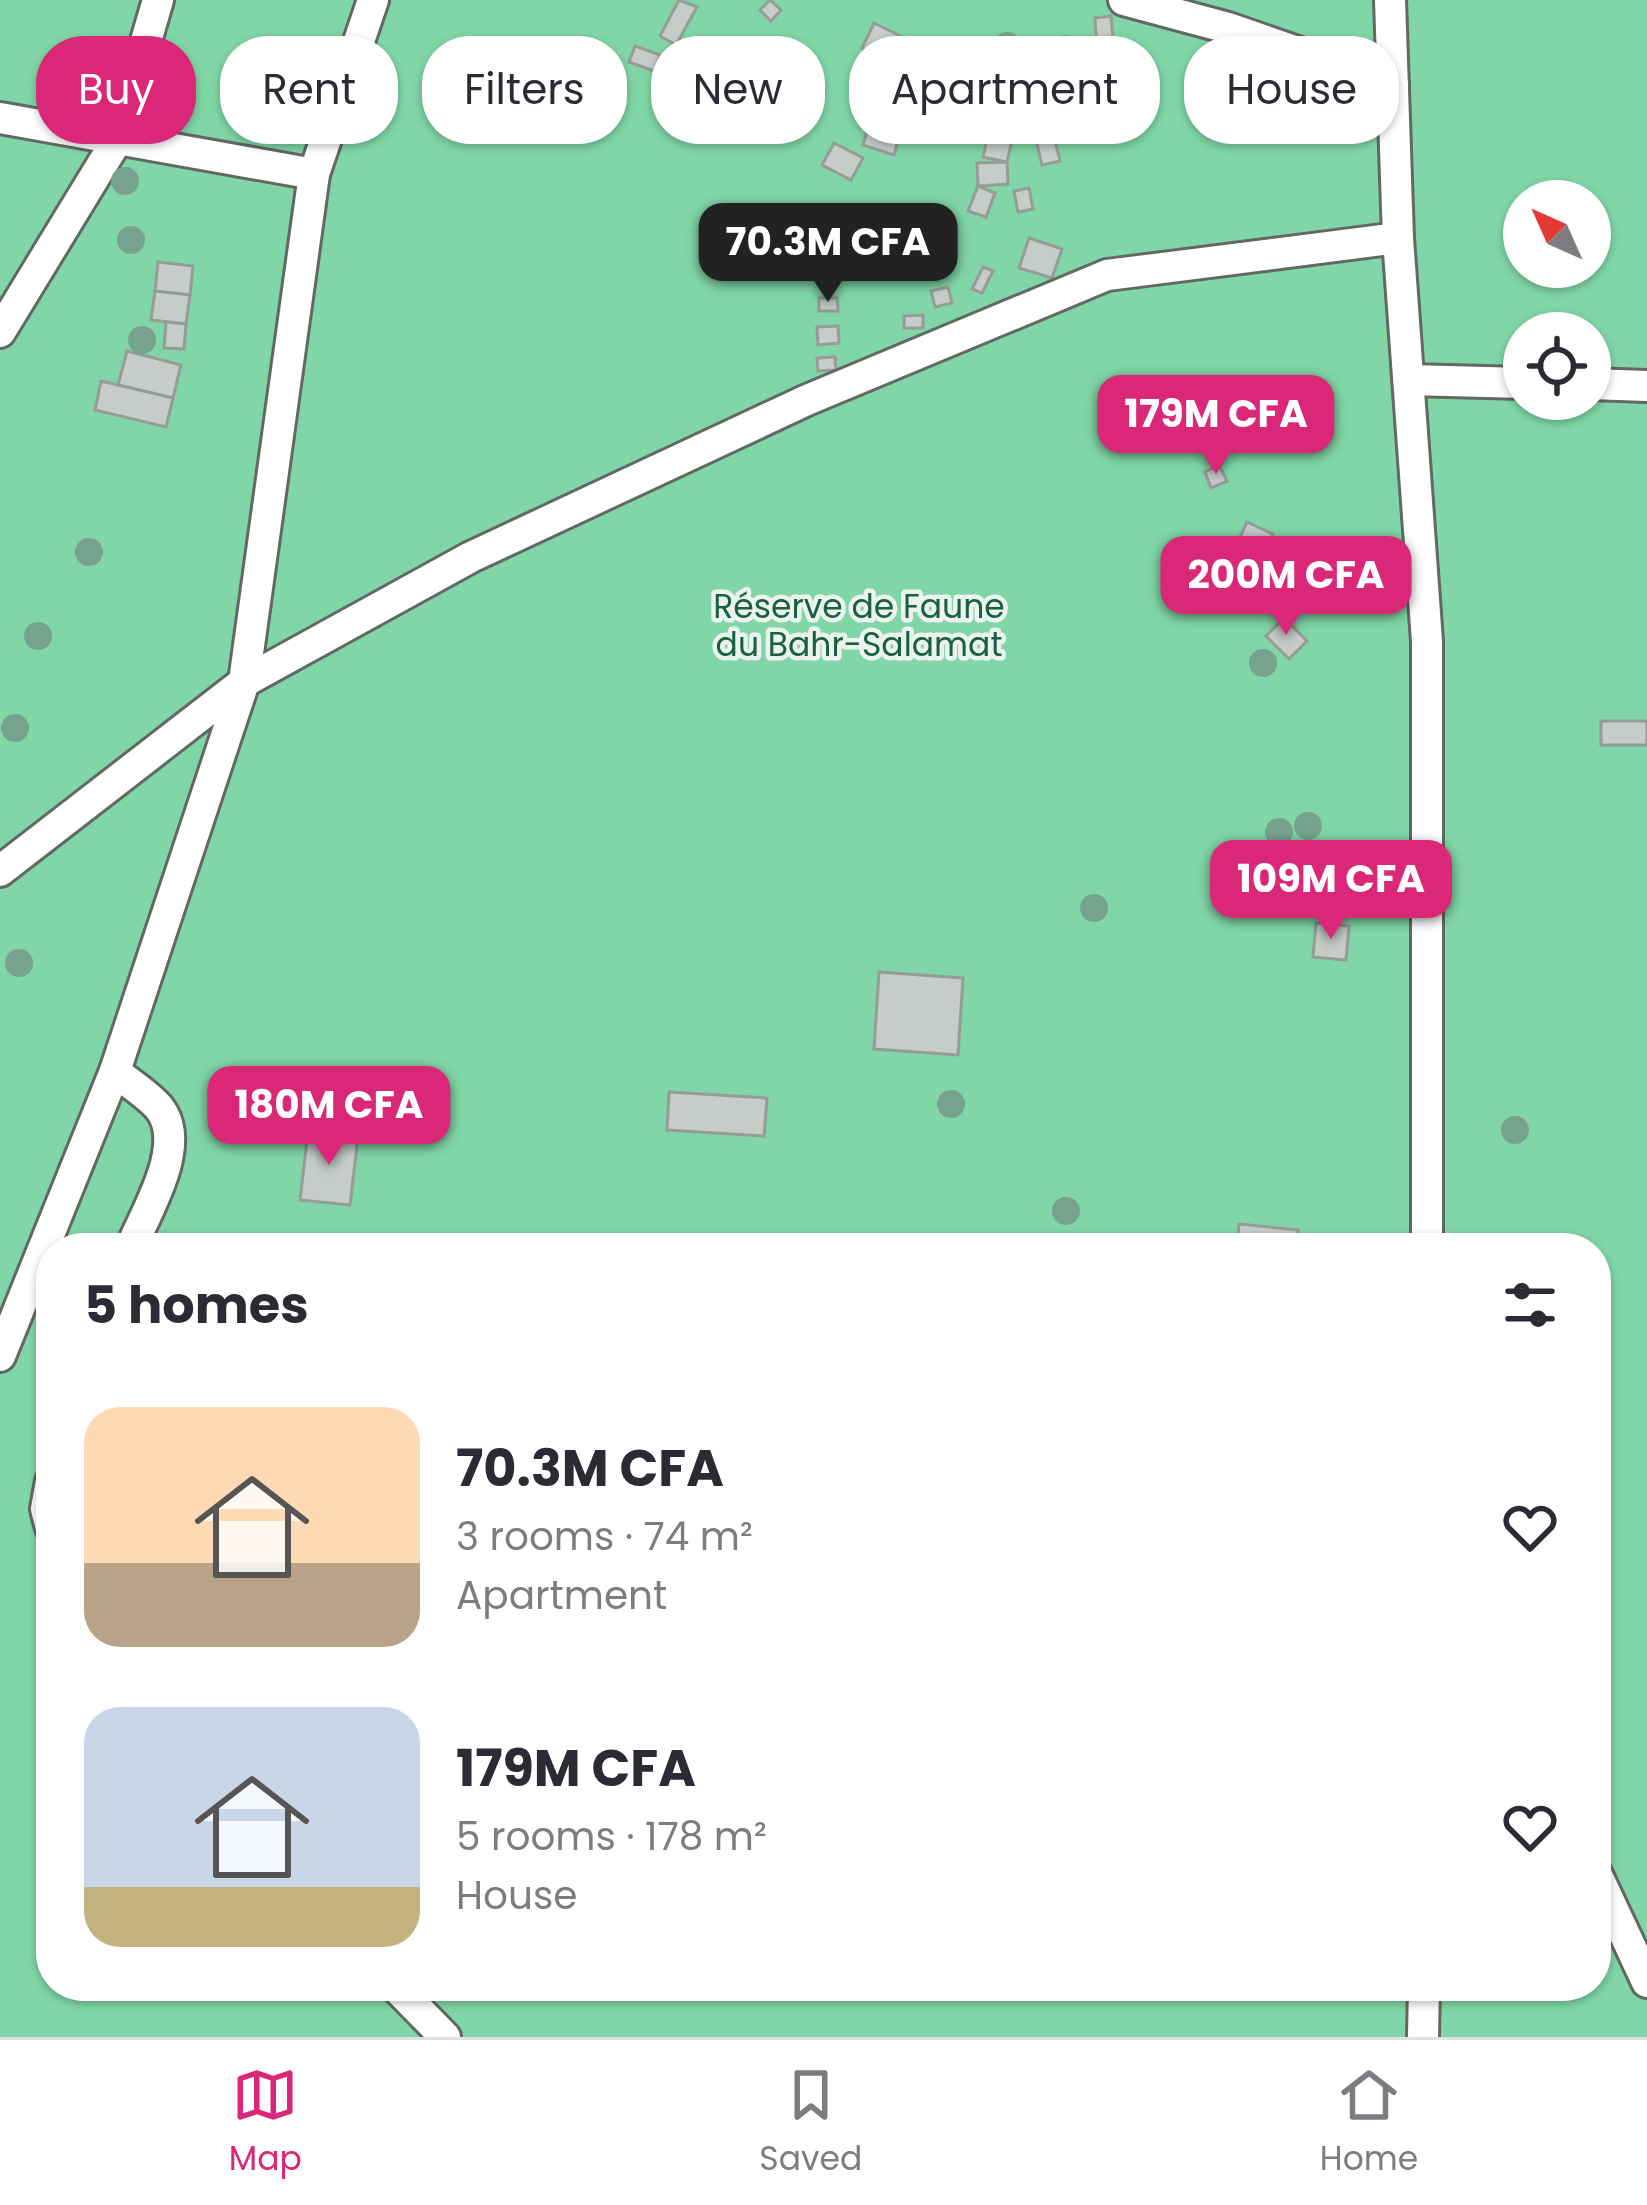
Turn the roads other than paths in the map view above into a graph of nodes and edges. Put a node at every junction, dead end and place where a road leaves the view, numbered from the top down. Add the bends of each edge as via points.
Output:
1 (158, 0) edge
2 (374, 0) edge
3 (1124, 0) edge
4 (1390, 0) edge
5 (147, 36) edge
6 (1251, 36) edge
7 (1391, 36) edge
8 (0, 118) edge
9 (36, 125) edge
10 (115, 144) edge
11 (140, 144) edge
12 (1395, 144) edge
13 (314, 174) junction
14 (1398, 238) junction
15 (0, 332) edge
16 (1408, 380) junction
17 (1503, 382) edge
18 (1611, 385) edge
19 (1647, 386) edge
20 (244, 682) junction
21 (0, 871) edge
22 (115, 1071) junction
23 (50, 1233) edge
24 (137, 1233) edge
25 (1426, 1233) edge
26 (36, 1267) edge
27 (0, 1356) edge
28 (1611, 1905) edge
29 (1647, 1982) edge
30 (410, 2001) edge
31 (1424, 2001) edge
32 (445, 2037) edge
33 (1424, 2037) edge

1 - 5 street
2 - 13 street
3 - 6 street
4 - 7 street
8 - 9 street
10 - 15 street
11 - 13 street
12 - 14 street
13 - 20 street
14 - 16 street
14 - 20 street via 1133,269 1049,297 471,557
16 - 17 street
16 - 25 street via 1426,641
18 - 19 street
20 - 21 street
20 - 22 street
22 - 23 street
22 - 24 street via 162,1111 169,1138
26 - 27 street
28 - 29 street
30 - 32 street
31 - 33 street

